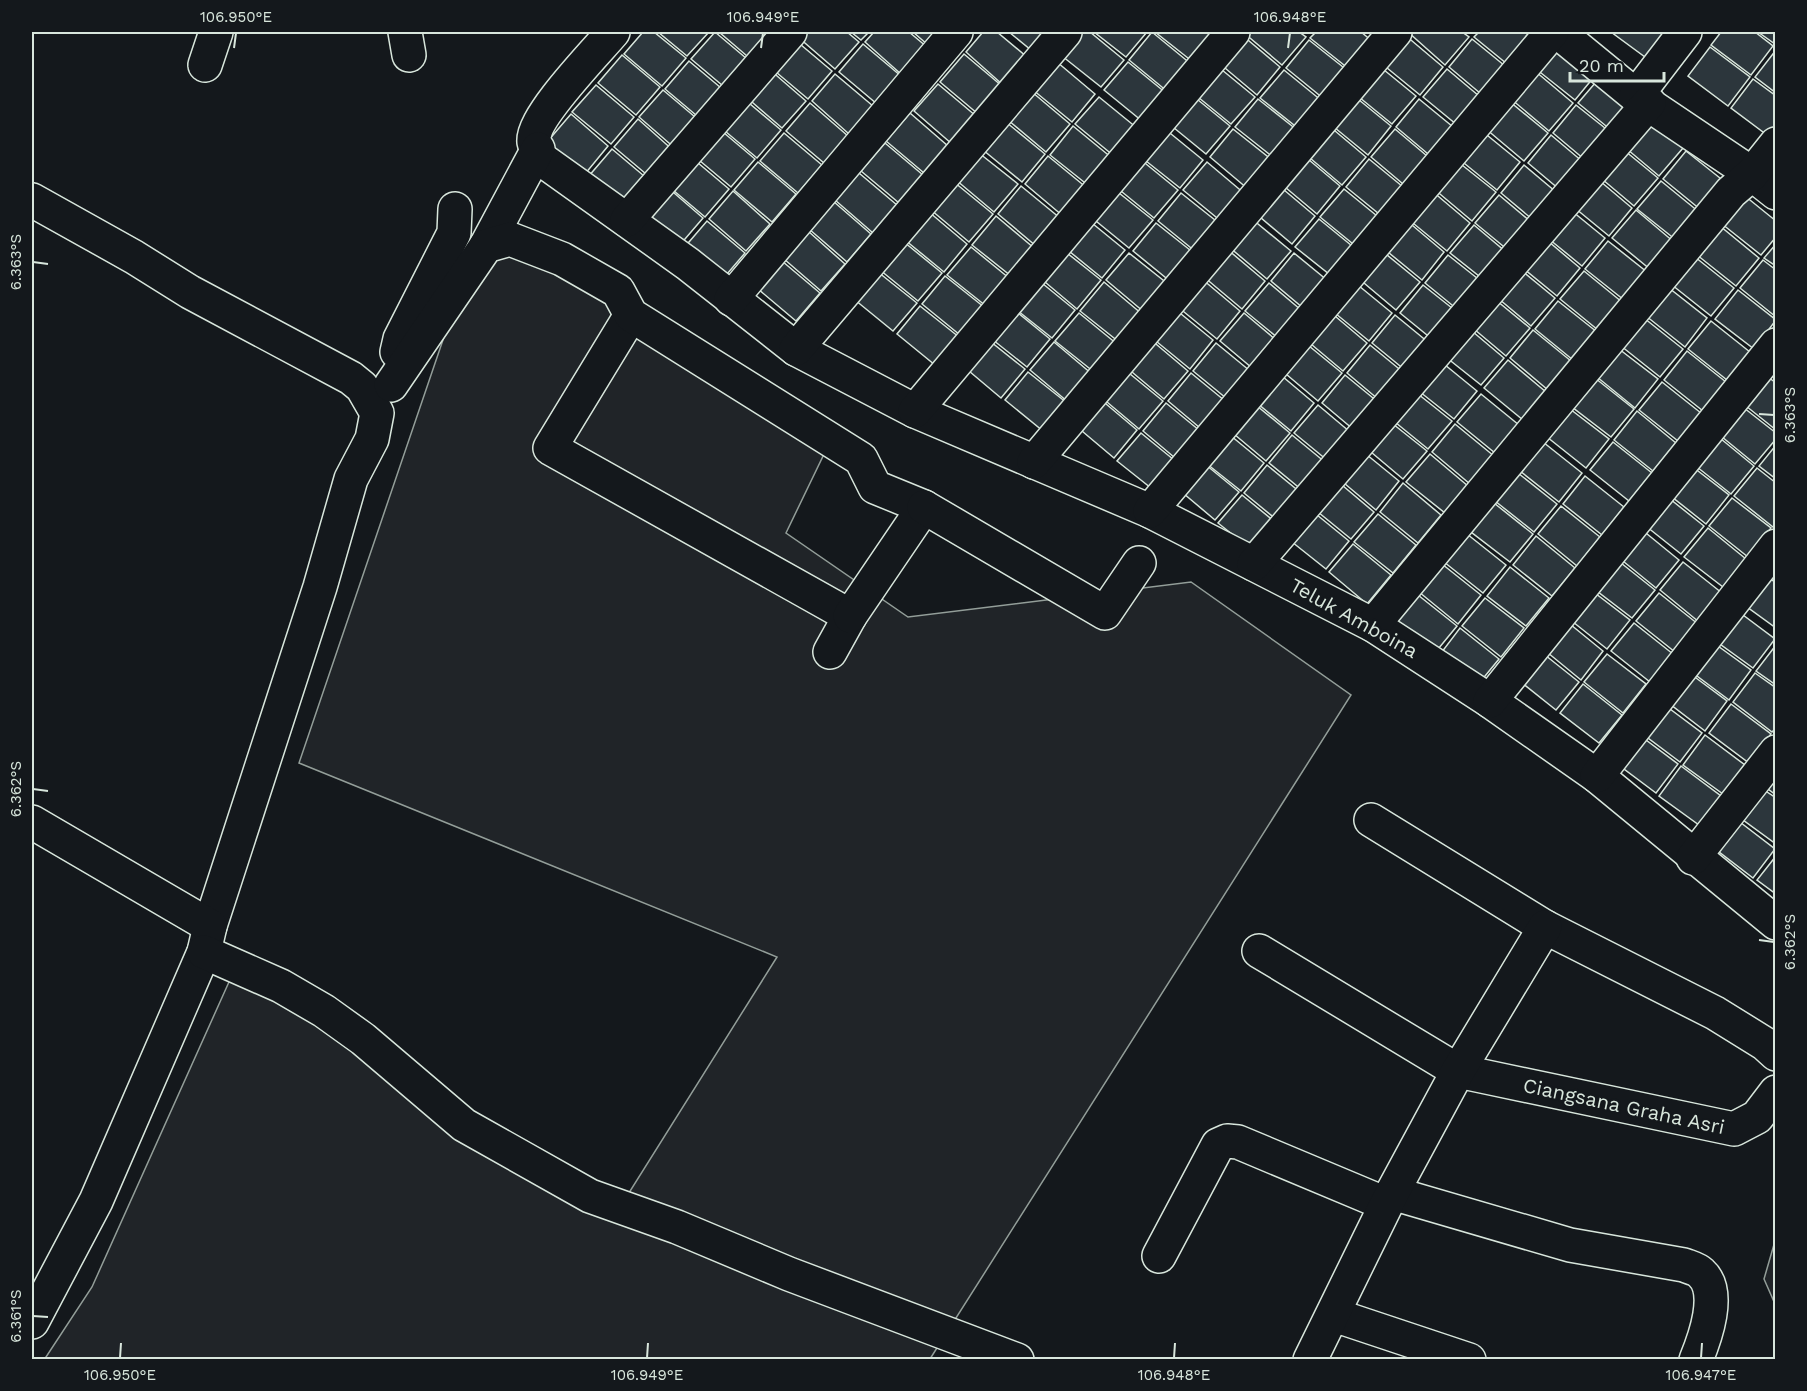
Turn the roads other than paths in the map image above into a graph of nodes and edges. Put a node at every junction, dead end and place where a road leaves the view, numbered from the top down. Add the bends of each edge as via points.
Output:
1 (216, 32) edge
2 (613, 32) edge
3 (790, 32) edge
4 (956, 32) edge
5 (1065, 32) edge
6 (1233, 32) edge
7 (1395, 32) edge
8 (1552, 32) edge
9 (1558, 32) edge
10 (1685, 32) edge
11 (205, 65) dead end
12 (1643, 99) junction
13 (1776, 144) edge
14 (538, 149) junction
15 (1764, 183) edge
16 (32, 200) edge
17 (455, 209) dead end
18 (627, 220) junction
19 (486, 246) junction
20 (730, 299) junction
21 (631, 315) junction
22 (1776, 345) edge
23 (796, 349) junction
24 (384, 399) junction
25 (915, 411) junction
26 (1034, 462) junction
27 (924, 507) junction
28 (1150, 511) junction
29 (1776, 546) edge
30 (1139, 563) dead end
31 (1254, 564) junction
32 (850, 616) junction
33 (1373, 625) junction
34 (830, 652) dead end
35 (1490, 701) junction
36 (1776, 752) edge
37 (1597, 776) junction
38 (1371, 820) dead end
39 (32, 822) edge
40 (1693, 858) junction
41 (1776, 923) edge
42 (1545, 927) junction
43 (207, 939) junction
44 (1259, 951) dead end
45 (1776, 1054) edge
46 (1458, 1071) junction
47 (1776, 1092) edge
48 (1389, 1198) junction
49 (1159, 1256) dead end
50 (1334, 1315) junction
51 (32, 1322) edge
52 (1017, 1359) edge
53 (1310, 1359) edge
54 (1469, 1359) edge
55 (1696, 1359) edge

1 - 11 street
2 - 14 street via 538,123 534,141
3 - 18 street
4 - 20 street
5 - 23 street
6 - 25 street
7 - 26 street
8 - 28 street
9 - 12 street
10 - 12 street
12 - 15 street
12 - 31 street
13 - 15 street
14 - 18 street, Teluk Amboina via 542,159
14 - 19 street
15 - 33 street via 1731,192
16 - 24 street
17 - 24 street via 454,233 400,339
18 - 20 street, Teluk Amboina
19 - 21 street via 510,239 562,259 618,291
19 - 24 street
20 - 23 street, Teluk Amboina
21 - 27 street via 861,459 875,487
21 - 32 street via 550,448
22 - 35 street
23 - 25 street, Teluk Amboina
24 - 43 street via 372,439 351,479
25 - 26 street, Teluk Amboina
26 - 28 street, Teluk Amboina
27 - 30 street via 1105,613
27 - 32 street
28 - 31 street, Teluk Amboina
29 - 37 street
31 - 33 street, Teluk Amboina
32 - 34 street
33 - 35 street, Teluk Amboina
35 - 37 street, Teluk Amboina
36 - 40 street
37 - 40 street, Teluk Amboina
38 - 42 street
39 - 43 street
40 - 41 street, Teluk Amboina
42 - 45 street via 1715,1013
42 - 46 street
43 - 51 street via 96,1201
43 - 52 street via 363,1039 464,1125 590,1196
44 - 46 street, Ciangsana Graha Asri
46 - 47 street, Ciangsana Graha Asri via 1734,1129 1757,1117
46 - 48 street
48 - 49 street via 1227,1141 1218,1145
48 - 50 street
48 - 55 street via 1570,1245 1684,1265 1700,1272 1707,1282 1710,1315
50 - 53 street
50 - 54 street

